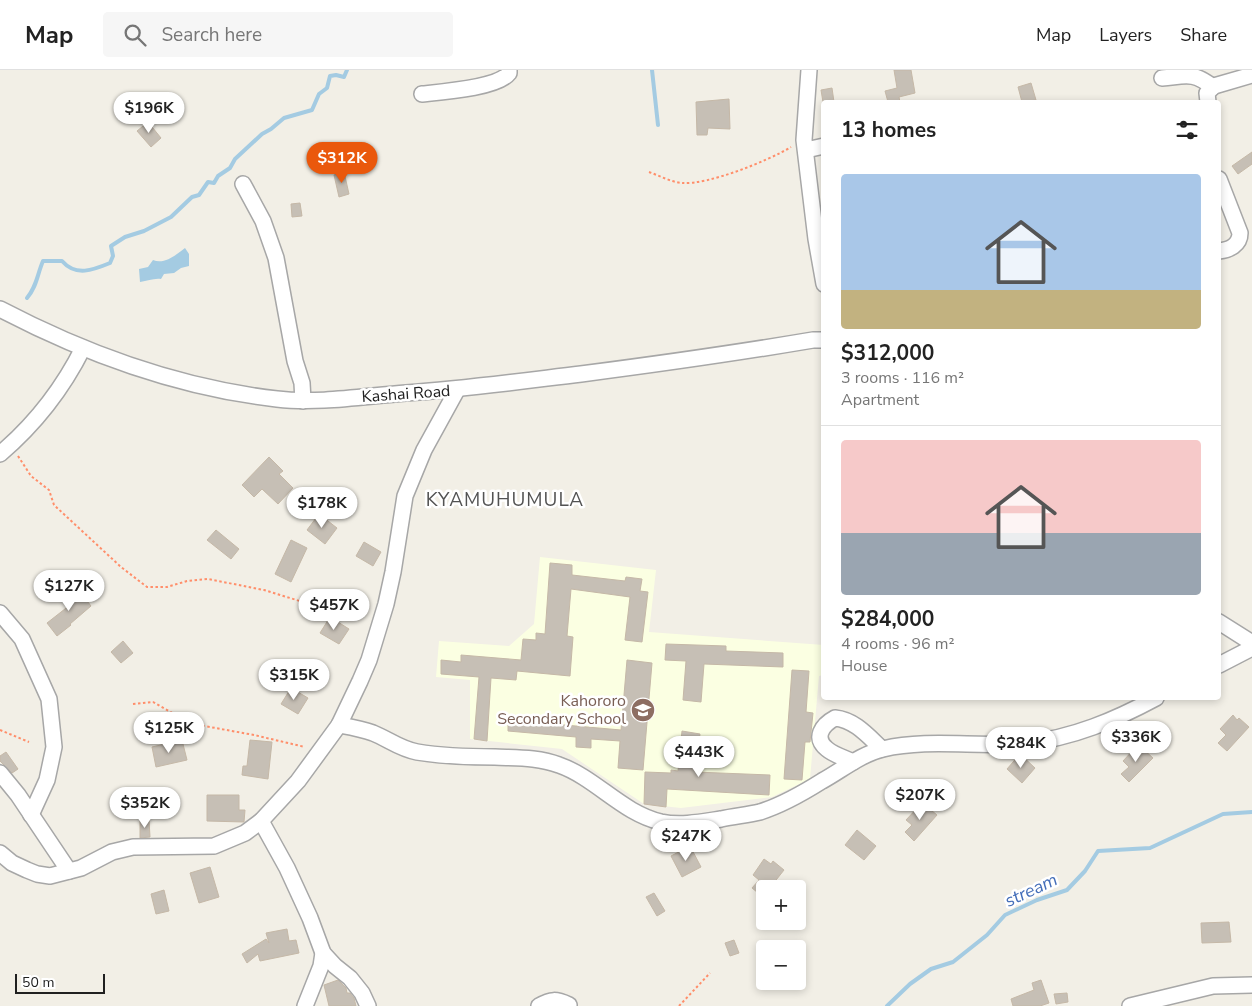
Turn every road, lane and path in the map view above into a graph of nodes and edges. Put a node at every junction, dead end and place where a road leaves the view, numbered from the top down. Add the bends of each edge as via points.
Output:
1 (509, 70) edge
2 (809, 70) edge
3 (1252, 75) edge
4 (1162, 78) dead end
5 (1213, 87) junction
6 (422, 94) dead end
7 (1208, 100) edge
8 (805, 145) junction
9 (821, 146) edge
10 (649, 172) dead end
11 (243, 184) dead end
12 (1221, 184) edge
13 (1252, 244) edge
14 (1226, 249) edge
15 (821, 267) edge
16 (0, 309) edge
17 (821, 340) edge
18 (83, 348) junction
19 (457, 390) junction
20 (303, 401) junction
21 (6, 449) edge
22 (386, 604) junction
23 (0, 613) edge
24 (1221, 623) edge
25 (1252, 643) edge
26 (1252, 648) edge
27 (1221, 664) edge
28 (1152, 700) edge
29 (134, 704) dead end
30 (339, 725) junction
31 (0, 730) edge
32 (29, 742) dead end
33 (322, 749) junction
34 (882, 749) junction
35 (853, 762) junction
36 (0, 772) edge
37 (31, 815) junction
38 (261, 821) junction
39 (0, 853) edge
40 (69, 871) junction
41 (323, 954) junction
42 (710, 973) dead end
43 (1252, 985) edge
44 (569, 1005) edge
45 (305, 1006) edge
46 (368, 1006) edge
47 (539, 1006) edge
48 (679, 1006) edge
49 (1130, 1006) edge

1 - 6 street via 502,79 458,91
2 - 8 street
3 - 5 street
4 - 5 street via 1192,75
5 - 7 street via 1207,93
8 - 9 street
8 - 10 path via 696,182 682,182
8 - 15 street
11 - 20 street via 263,222 276,258
12 - 14 street via 1240,233 1238,242
13 - 14 street
16 - 18 street, Kashai Road
17 - 19 street, Kashai Road
18 - 20 street, Kashai Road via 162,376 241,393
18 - 21 street via 66,379 24,432
19 - 20 street, Kashai Road
19 - 22 street via 424,450 405,496
21 - 22 path via 49,490 54,505 148,588 208,579 341,610
22 - 30 street via 369,660
23 - 37 street via 22,639 50,700 54,747 46,780
24 - 25 street
26 - 27 street
28 - 34 street via 1090,729 1026,744 923,743
29 - 33 path via 153,702 204,726
30 - 33 street
30 - 35 street via 372,733 395,746 413,751 535,758 559,764 636,812 661,822 691,824 760,812 797,796
31 - 32 path
33 - 38 street
34 - 35 street
34 - 35 street via 854,724 835,718 822,728 819,735 822,744 829,751
36 - 37 street
37 - 40 street
38 - 40 street via 245,833 214,846 133,847 112,852
38 - 41 street via 287,868
39 - 40 street via 12,863 37,874 50,876
41 - 45 street
41 - 46 street via 350,978 362,992
42 - 48 path
43 - 49 street via 1213,986
44 - 47 street via 558,999

